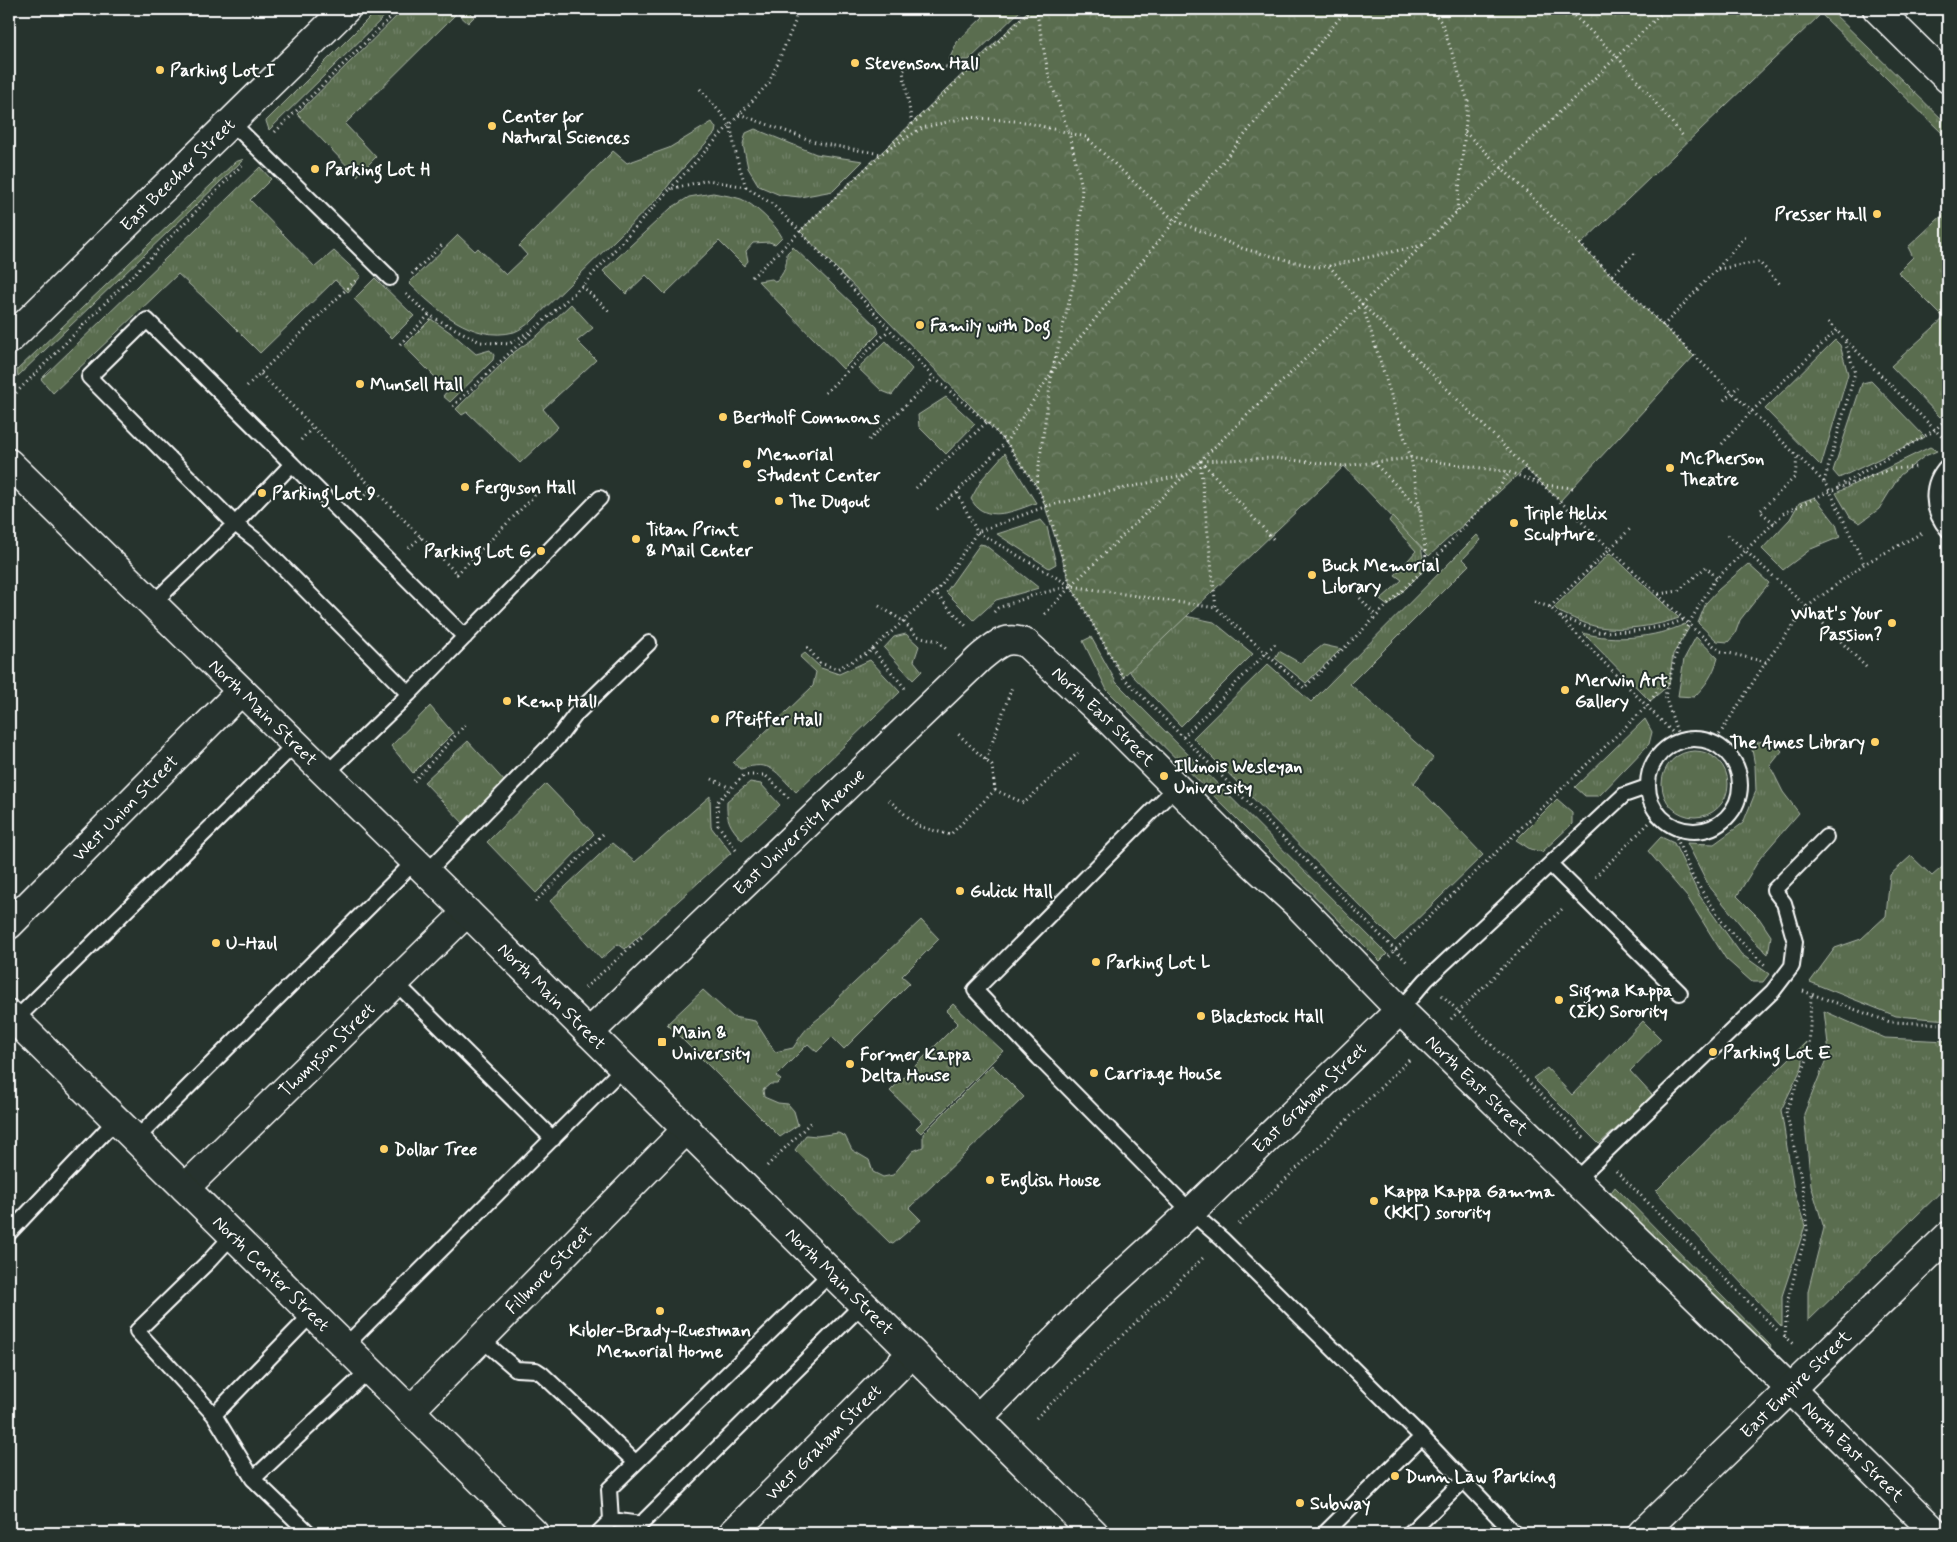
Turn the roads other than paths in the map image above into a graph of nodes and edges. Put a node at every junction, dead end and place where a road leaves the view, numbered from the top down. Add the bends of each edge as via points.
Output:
1 (346, 9) edge
2 (1877, 9) edge
3 (1948, 78) edge
4 (231, 122) junction
5 (395, 283) road end
6 (9, 340) edge
7 (9, 463) edge
8 (292, 464) junction
9 (1947, 466) edge
10 (600, 498) dead end
11 (235, 524) junction
12 (1945, 526) edge
13 (152, 604) junction
14 (465, 637) junction
15 (1016, 639) joint
16 (649, 643) dead end
17 (241, 691) junction
18 (409, 694) junction
19 (295, 744) junction
20 (326, 774) junction
21 (1176, 787) junction
22 (1647, 787) junction
23 (1826, 837) dead end
24 (1550, 864) junction
25 (421, 867) junction
26 (467, 912) junction
27 (9, 925) edge
28 (395, 982) junction
29 (1680, 993) dead end
30 (1400, 1010) junction
31 (12, 1017) edge
32 (589, 1033) junction
33 (624, 1067) junction
34 (116, 1120) junction
35 (687, 1129) junction
36 (136, 1139) junction
37 (552, 1139) junction
38 (1576, 1180) junction
39 (185, 1188) junction
40 (1191, 1212) junction
41 (9, 1233) edge
42 (233, 1235) junction
43 (1948, 1236) edge
44 (831, 1273) junction
45 (863, 1304) junction
46 (312, 1314) junction
47 (481, 1339) junction
48 (345, 1346) junction
49 (912, 1353) junction
50 (369, 1370) junction
51 (1789, 1390) junction
52 (410, 1411) junction
53 (214, 1415) junction
54 (978, 1418) junction
55 (1422, 1437) junction
56 (635, 1462) junction
57 (253, 1479) junction
58 (1464, 1480) junction
59 (611, 1520) junction
60 (309, 1533) edge
61 (534, 1533) edge
62 (598, 1533) edge
63 (733, 1533) edge
64 (1094, 1533) edge
65 (1325, 1533) edge
66 (1410, 1533) edge
67 (1514, 1533) edge
68 (1642, 1533) edge
69 (1936, 1533) edge

1 - 4 street, East Beecher Street
2 - 3 street
4 - 5 lane
4 - 6 street, East Beecher Street
7 - 13 street, North Main Street
8 - 11 lane
8 - 11 lane via 148,320 89,377
8 - 14 lane
9 - 12 lane via 1934,492 1935,508
10 - 14 lane
11 - 13 lane
11 - 18 lane via 257,541
13 - 17 street, North Main Street
14 - 18 lane
15 - 21 street, North East Street via 1027,644
15 - 32 street, East University Avenue via 1005,641 980,658
16 - 25 lane via 576,714 561,734
17 - 19 street, North Main Street
17 - 27 street, West Union Street
18 - 20 lane
19 - 20 street, North Main Street
19 - 31 lane
20 - 25 street, North Main Street
21 - 30 street, North East Street
21 - 40 lane via 975,990
22 - 22 lane via 1650,770 1658,756 1680,741 1699,739 1726,751 1740,778 1735,807 1726,819 1698,831 1683,830 1669,824 1650,802
22 - 24 lane, East Graham Street via 1624,795
23 - 38 lane via 1774,890 1784,903 1791,925 1794,942 1792,966 1773,991
24 - 29 lane
24 - 30 lane, East Graham Street via 1426,980
25 - 26 street, North Main Street
25 - 36 lane
26 - 28 street, Thompson Street
26 - 32 street, North Main Street
28 - 37 lane
28 - 39 street, Thompson Street
30 - 38 street, North East Street
30 - 40 street, East Graham Street
31 - 34 street, North Center Street
32 - 33 street, North Main Street
33 - 35 street, North Main Street
33 - 37 lane
34 - 36 street, North Center Street
34 - 41 lane
35 - 44 street, North Main Street
35 - 47 street, Fillmore Street
36 - 39 street, North Center Street
37 - 48 lane
38 - 51 street, North East Street
39 - 42 street, North Center Street
40 - 54 street, East Graham Street via 1100,1295
40 - 55 lane
42 - 46 street, North Center Street
42 - 53 lane via 138,1331
43 - 51 street, East Empire Street
44 - 45 street, North Main Street
44 - 56 lane
45 - 49 street, North Main Street
45 - 59 lane via 641,1524
46 - 48 street, North Center Street
46 - 53 lane
47 - 52 street, Fillmore Street
47 - 56 lane via 516,1369 536,1370 542,1374
48 - 50 street, North Center Street
49 - 54 street, North Main Street
49 - 63 street, West Graham Street
50 - 52 street, North Center Street
50 - 57 lane
51 - 68 street, East Empire Street
51 - 69 street, North East Street
52 - 61 street, North Center Street
53 - 57 lane
54 - 64 street, North Main Street
55 - 58 lane
55 - 65 lane
56 - 59 lane via 608,1489
57 - 60 lane
58 - 66 lane
58 - 67 lane
59 - 62 lane

